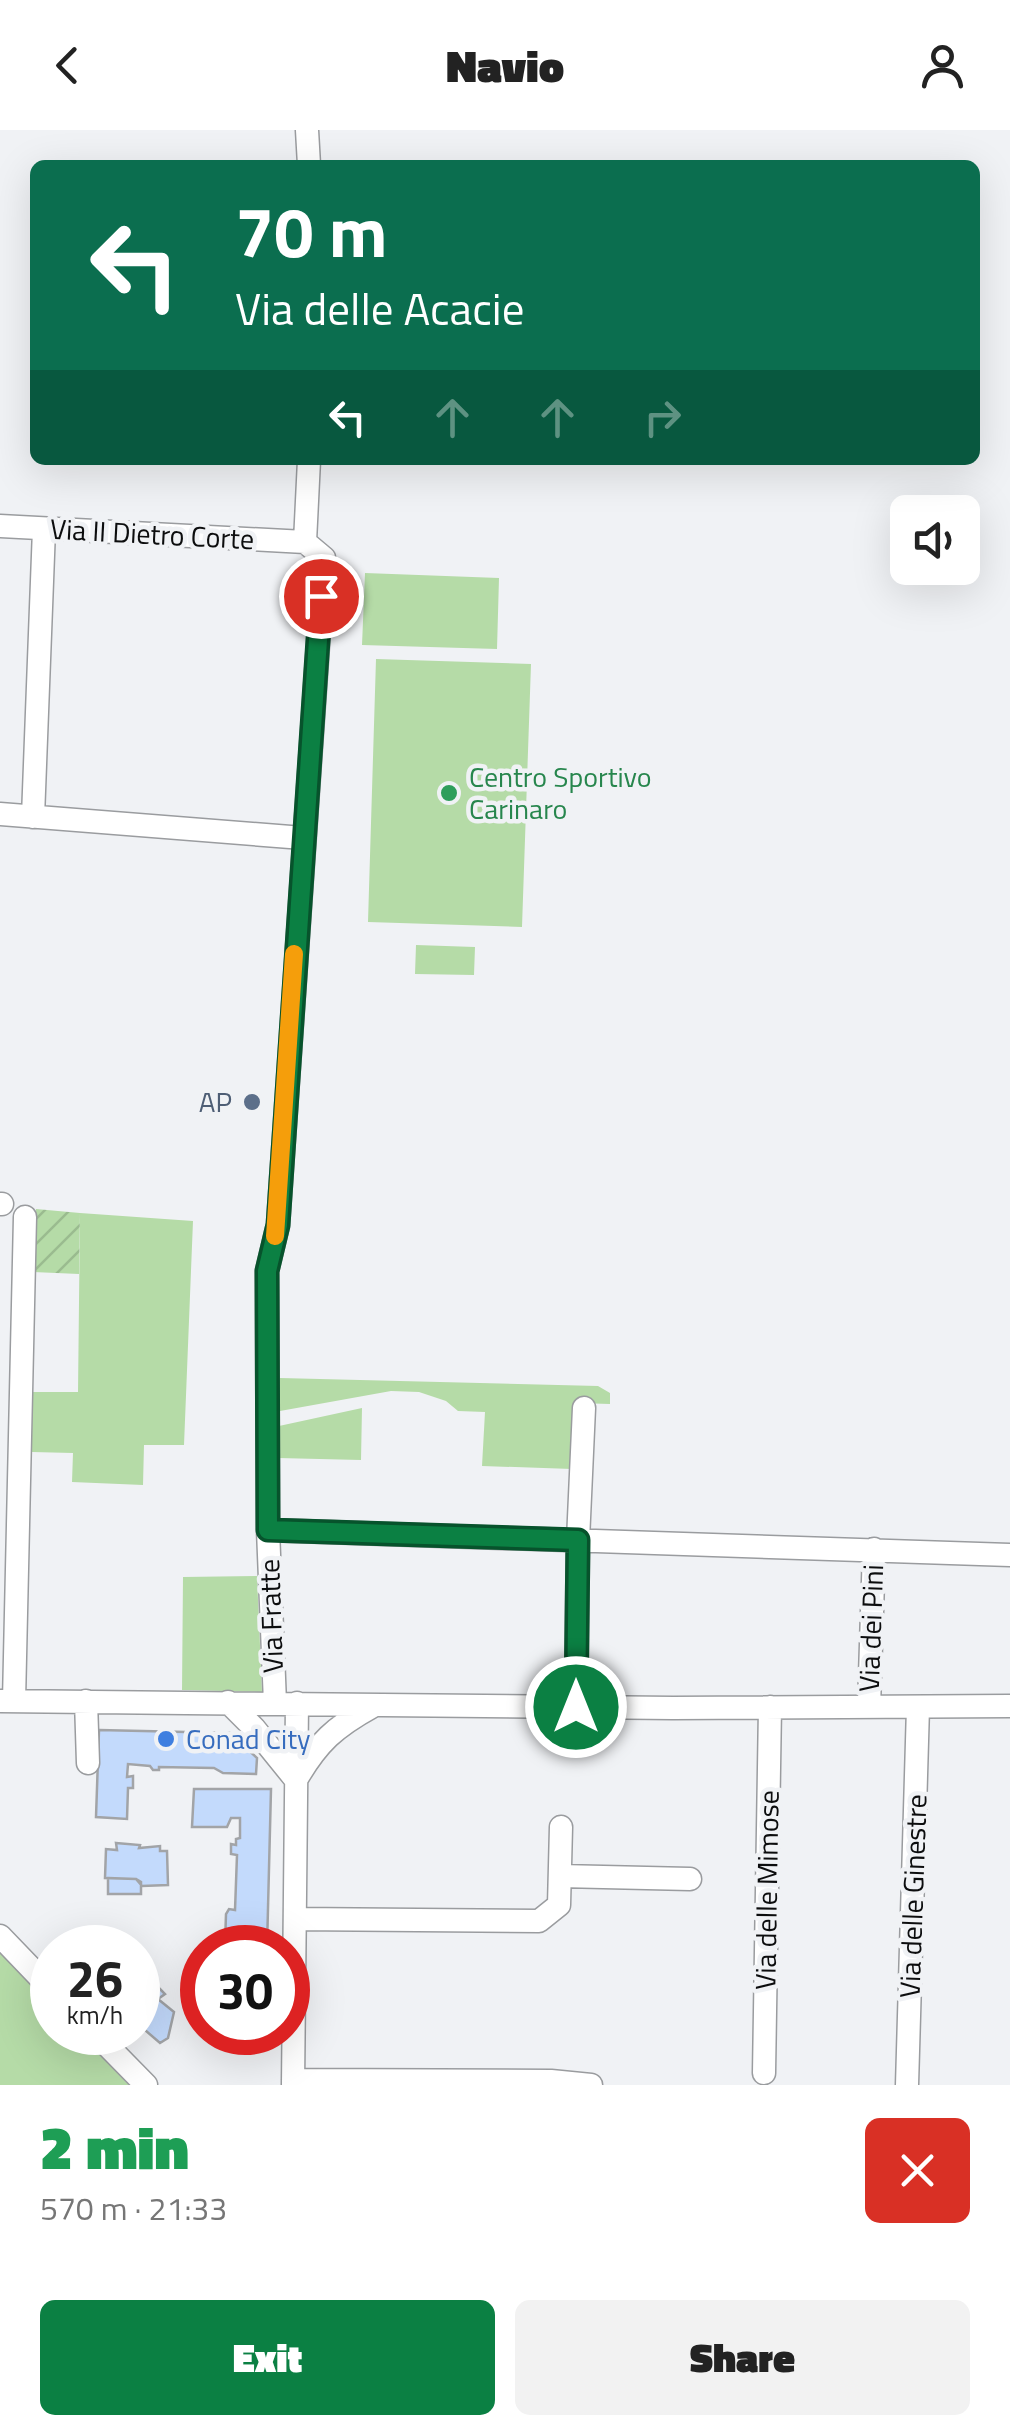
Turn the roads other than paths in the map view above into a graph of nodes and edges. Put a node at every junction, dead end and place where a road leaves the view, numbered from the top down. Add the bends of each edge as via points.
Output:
1 (308, 130) edge
2 (309, 160) edge
3 (309, 465) edge
4 (0, 526) edge
5 (44, 529) junction
6 (305, 542) junction
7 (0, 814) edge
8 (33, 816) junction
9 (303, 838) junction
10 (25, 1217) dead end
11 (584, 1408) dead end
12 (268, 1530) junction
13 (578, 1540) junction
14 (874, 1550) junction
15 (1010, 1555) edge
16 (7, 1701) edge
17 (86, 1702) junction
18 (228, 1702) junction
19 (286, 1703) junction
20 (376, 1704) junction
21 (918, 1706) junction
22 (1010, 1706) edge
23 (576, 1707) junction
24 (770, 1707) junction
25 (869, 1707) junction
26 (88, 1763) dead end
27 (296, 1780) junction
28 (561, 1827) dead end
29 (560, 1876) junction
30 (690, 1878) dead end
31 (295, 1919) junction
32 (0, 1936) edge
33 (30, 1967) edge
34 (117, 2055) edge
35 (764, 2073) dead end
36 (293, 2082) edge
37 (551, 2083) edge
38 (146, 2085) edge
39 (591, 2085) edge
40 (907, 2085) edge

1 - 2 street
3 - 6 street, Via Fratte
4 - 5 street, Via II Dietro Corte
5 - 6 street, Via II Dietro Corte
5 - 8 street
6 - 9 street, Via Fratte via 324,558
7 - 8 street
8 - 9 street
9 - 12 street, Via Fratte via 278,1225 267,1271
10 - 16 street
11 - 13 street
12 - 13 street
12 - 19 street, Via Fratte
13 - 14 street
13 - 23 street
14 - 15 street
14 - 25 street, Via dei Pini
16 - 17 street
17 - 18 street
17 - 26 street
18 - 19 street
18 - 27 street
19 - 20 street
19 - 27 street, Via Fratte
20 - 23 street
20 - 27 street via 314,1749
21 - 22 street
21 - 25 street
21 - 40 street, Via delle Ginestre
23 - 24 street
24 - 25 street
24 - 35 street, Via delle Mimose
27 - 31 street, Via Fratte
28 - 29 street
29 - 30 street
29 - 31 street via 559,1905 539,1921
31 - 36 street, Via Fratte
32 - 33 street
34 - 38 street
36 - 37 street
37 - 39 street

